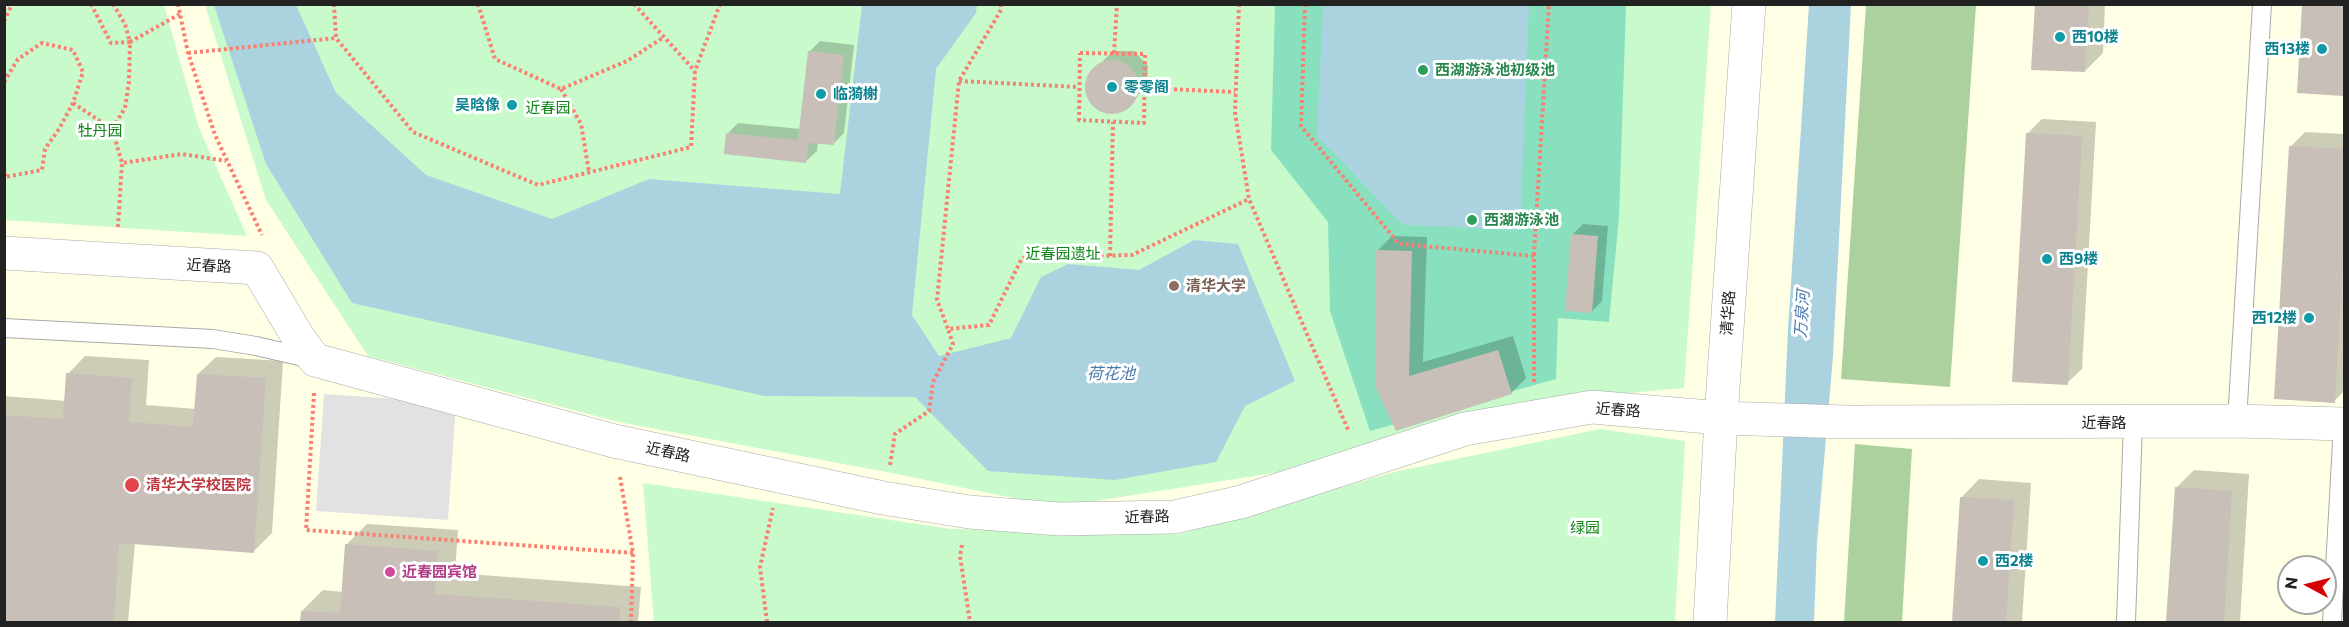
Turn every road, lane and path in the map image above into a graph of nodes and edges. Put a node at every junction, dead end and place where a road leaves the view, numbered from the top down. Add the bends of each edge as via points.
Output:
1 (12, 4) edge
2 (91, 4) edge
3 (113, 4) edge
4 (178, 4) edge
5 (334, 4) edge
6 (478, 4) edge
7 (634, 4) edge
8 (720, 4) edge
9 (1001, 4) edge
10 (1117, 4) edge
11 (1239, 4) edge
12 (1305, 4) edge
13 (1549, 4) edge
14 (1749, 4) edge
15 (2262, 4) edge
16 (180, 14) junction
17 (4, 21) edge
18 (664, 37) junction
19 (336, 38) junction
20 (130, 42) junction
21 (188, 52) junction
22 (1114, 53) junction
23 (695, 71) junction
24 (959, 81) junction
25 (4, 82) edge
26 (1079, 87) junction
27 (1144, 88) junction
28 (561, 89) junction
29 (1235, 92) junction
30 (72, 102) junction
31 (1113, 122) junction
32 (112, 129) junction
33 (227, 161) junction
34 (122, 163) junction
35 (4, 167) edge
36 (589, 172) junction
37 (1249, 199) junction
38 (266, 243) dead end
39 (4, 254) edge
40 (1110, 256) junction
41 (1534, 256) junction
42 (116, 260) junction
43 (4, 328) edge
44 (948, 329) junction
45 (315, 360) junction
46 (1534, 417) junction
47 (1721, 418) junction
48 (2237, 422) junction
49 (2133, 423) junction
50 (2344, 424) edge
51 (896, 434) dead end
52 (614, 441) junction
53 (1362, 462) junction
54 (777, 475) junction
55 (969, 512) junction
56 (633, 553) junction
57 (631, 622) edge
58 (767, 622) edge
59 (970, 622) edge
60 (1710, 622) edge
61 (2126, 622) edge
62 (2332, 622) edge

1 - 17 path
2 - 20 path via 111,43
3 - 20 path
4 - 16 path
5 - 19 path
6 - 28 path via 495,59
7 - 18 path
8 - 23 path
9 - 24 path
10 - 22 path
11 - 29 path
12 - 41 path via 1301,126 1399,244
13 - 41 path
14 - 47 street, 清华路
15 - 48 lane
16 - 20 path
16 - 21 path
18 - 23 path
18 - 28 path via 627,61
19 - 21 path
19 - 36 path via 413,132 538,185
20 - 32 path via 125,108
21 - 33 path
22 - 26 path via 1080,52
22 - 27 path via 1145,54
23 - 36 path via 691,147
24 - 26 path
24 - 44 path via 937,300
25 - 30 path via 18,58 42,43 73,50 83,72
26 - 31 path via 1079,120
27 - 29 path
27 - 31 path via 1143,123
28 - 36 path via 581,124
29 - 37 path
30 - 32 path
30 - 35 path via 45,149 42,170 5,177
31 - 40 path
32 - 34 path
33 - 34 path via 182,154
33 - 38 path
34 - 42 path
37 - 40 path via 1132,255
37 - 53 path
39 - 42 street, 近春路
40 - 44 path via 1022,258 989,326
41 - 46 path
42 - 45 street, 近春路 via 257,268
43 - 45 lane via 213,339
44 - 51 path via 953,344 933,382 929,411
45 - 52 street, 近春路
45 - 56 path via 306,530
46 - 47 street, 近春路 via 1592,407
46 - 53 street, 近春路 via 1465,429
47 - 49 street, 近春路
47 - 60 street, 清华路
48 - 49 street, 近春路
48 - 50 street, 近春路
49 - 61 lane
50 - 62 lane
52 - 54 street, 近春路
52 - 56 path
53 - 55 street, 近春路 via 1241,502 1174,517 1059,519
54 - 55 street, 近春路
54 - 58 path via 760,567
55 - 59 path via 960,556
56 - 57 path

